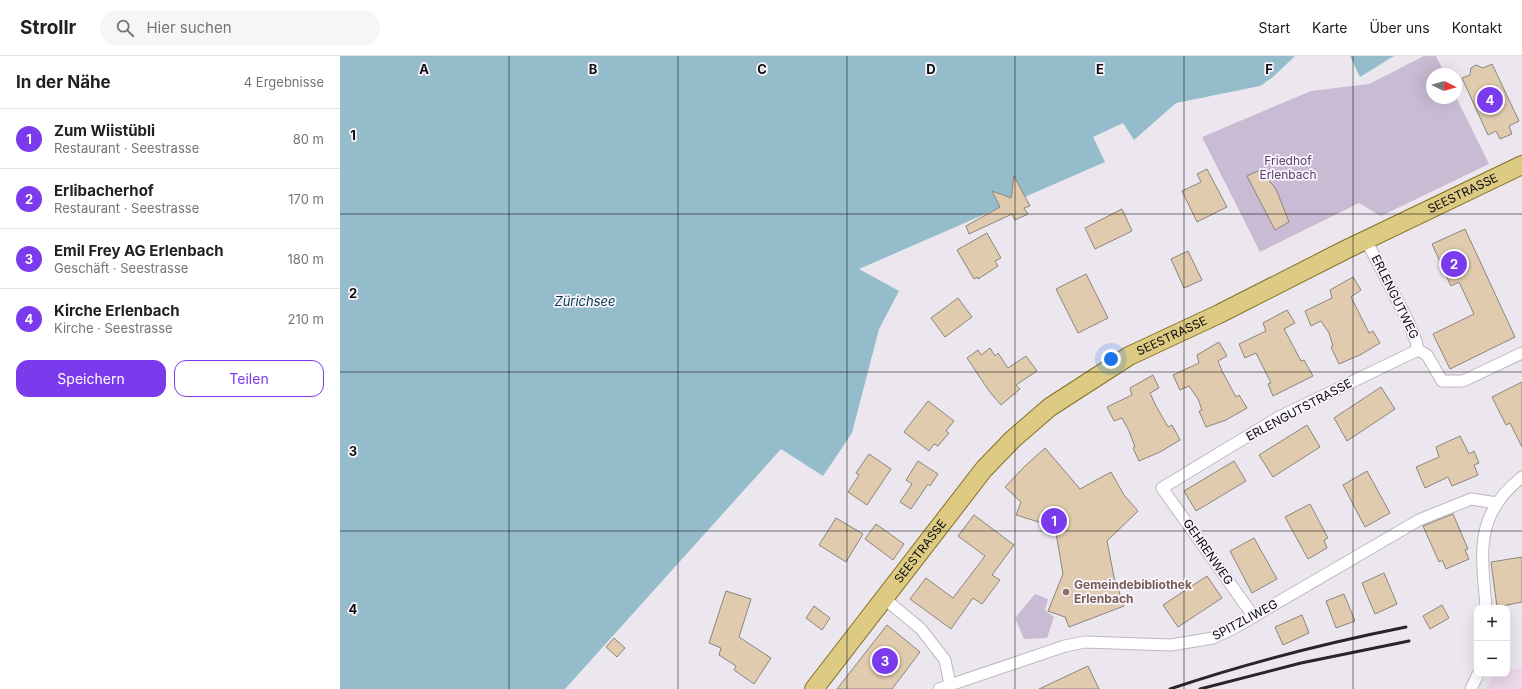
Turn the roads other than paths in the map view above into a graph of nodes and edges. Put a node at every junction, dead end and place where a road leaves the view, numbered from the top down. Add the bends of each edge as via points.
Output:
1 (1522, 166) edge
2 (1366, 240) junction
3 (1418, 350) junction
4 (1522, 353) edge
5 (1522, 477) edge
6 (1162, 488) joint
7 (1497, 503) junction
8 (885, 599) junction
9 (1486, 605) edge
10 (1254, 617) junction
11 (1477, 677) edge
12 (944, 687) edge
13 (814, 689) edge
14 (1471, 689) edge

1 - 2 main road, SEESTRASSE
2 - 3 street, ERLENGUTWEG via 1408,321
2 - 8 main road, SEESTRASSE via 1129,356 1050,407 1013,439 984,470
3 - 4 street, ERLENGUTWEG via 1427,355 1442,381 1463,381
3 - 6 street, ERLENGUTSTRASSE via 1279,418
5 - 7 street
6 - 10 street, GEHRENWEG
7 - 9 street via 1487,520 1482,542
7 - 10 street, SPITZLIWEG via 1470,499 1419,520
8 - 12 street via 921,629 944,660
8 - 13 main road, SEESTRASSE
10 - 12 street, SPITZLIWEG via 1213,638 1192,642 1171,645 1085,642 1065,646
11 - 14 street

